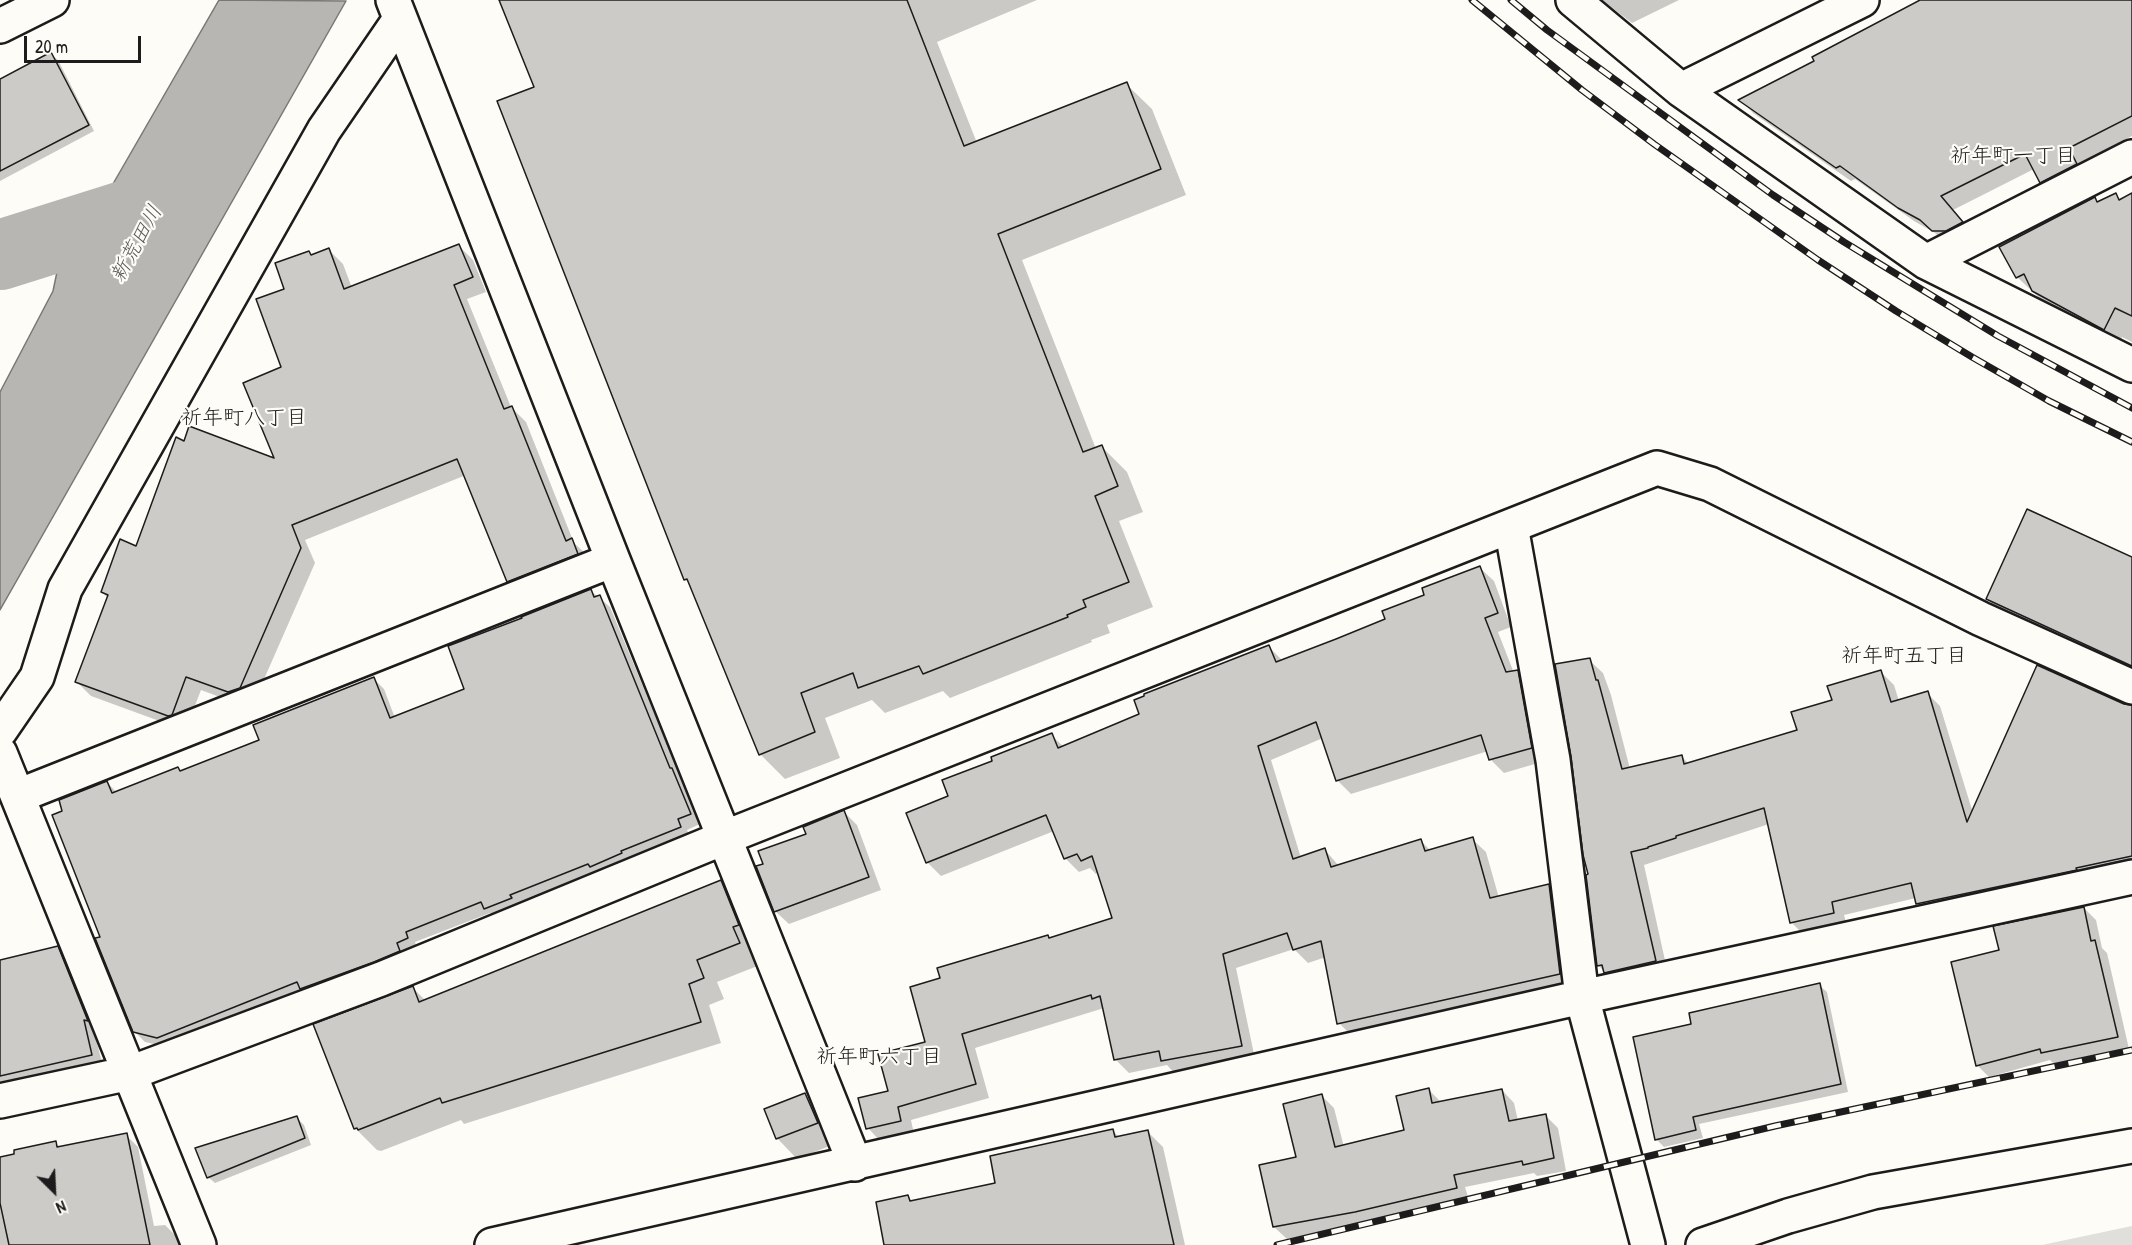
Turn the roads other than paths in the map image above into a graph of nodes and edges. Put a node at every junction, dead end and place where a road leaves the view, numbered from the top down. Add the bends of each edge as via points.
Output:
1 (52, 0) edge
2 (1573, 0) edge
3 (1862, 0) edge
4 (397, 9) edge
5 (0, 26) edge
6 (1681, 90) junction
7 (2132, 157) edge
8 (1926, 262) junction
9 (2132, 365) edge
10 (1511, 526) junction
11 (613, 560) junction
12 (2132, 687) edge
13 (0, 731) edge
14 (0, 753) edge
15 (18, 796) junction
16 (726, 837) junction
17 (2132, 877) edge
18 (1582, 997) junction
19 (130, 1073) junction
20 (0, 1101) edge
21 (2132, 1146) edge
22 (855, 1164) junction
23 (199, 1245) edge
24 (492, 1245) edge
25 (1648, 1245) edge
26 (1703, 1245) edge

1 - 5 street
2 - 6 street
3 - 6 street
4 - 11 street
4 - 13 street via 324,130 65,589 37,677
6 - 8 street
7 - 8 street
8 - 9 street
10 - 12 street via 1657,468 1710,484 1981,619
10 - 16 street
10 - 18 street via 1553,760
11 - 15 street
11 - 16 street
14 - 15 street
15 - 19 street
16 - 19 street via 381,978
16 - 22 street
17 - 18 street
18 - 22 street
18 - 25 street
19 - 20 street
19 - 23 street
21 - 26 street via 1873,1192
22 - 24 street

